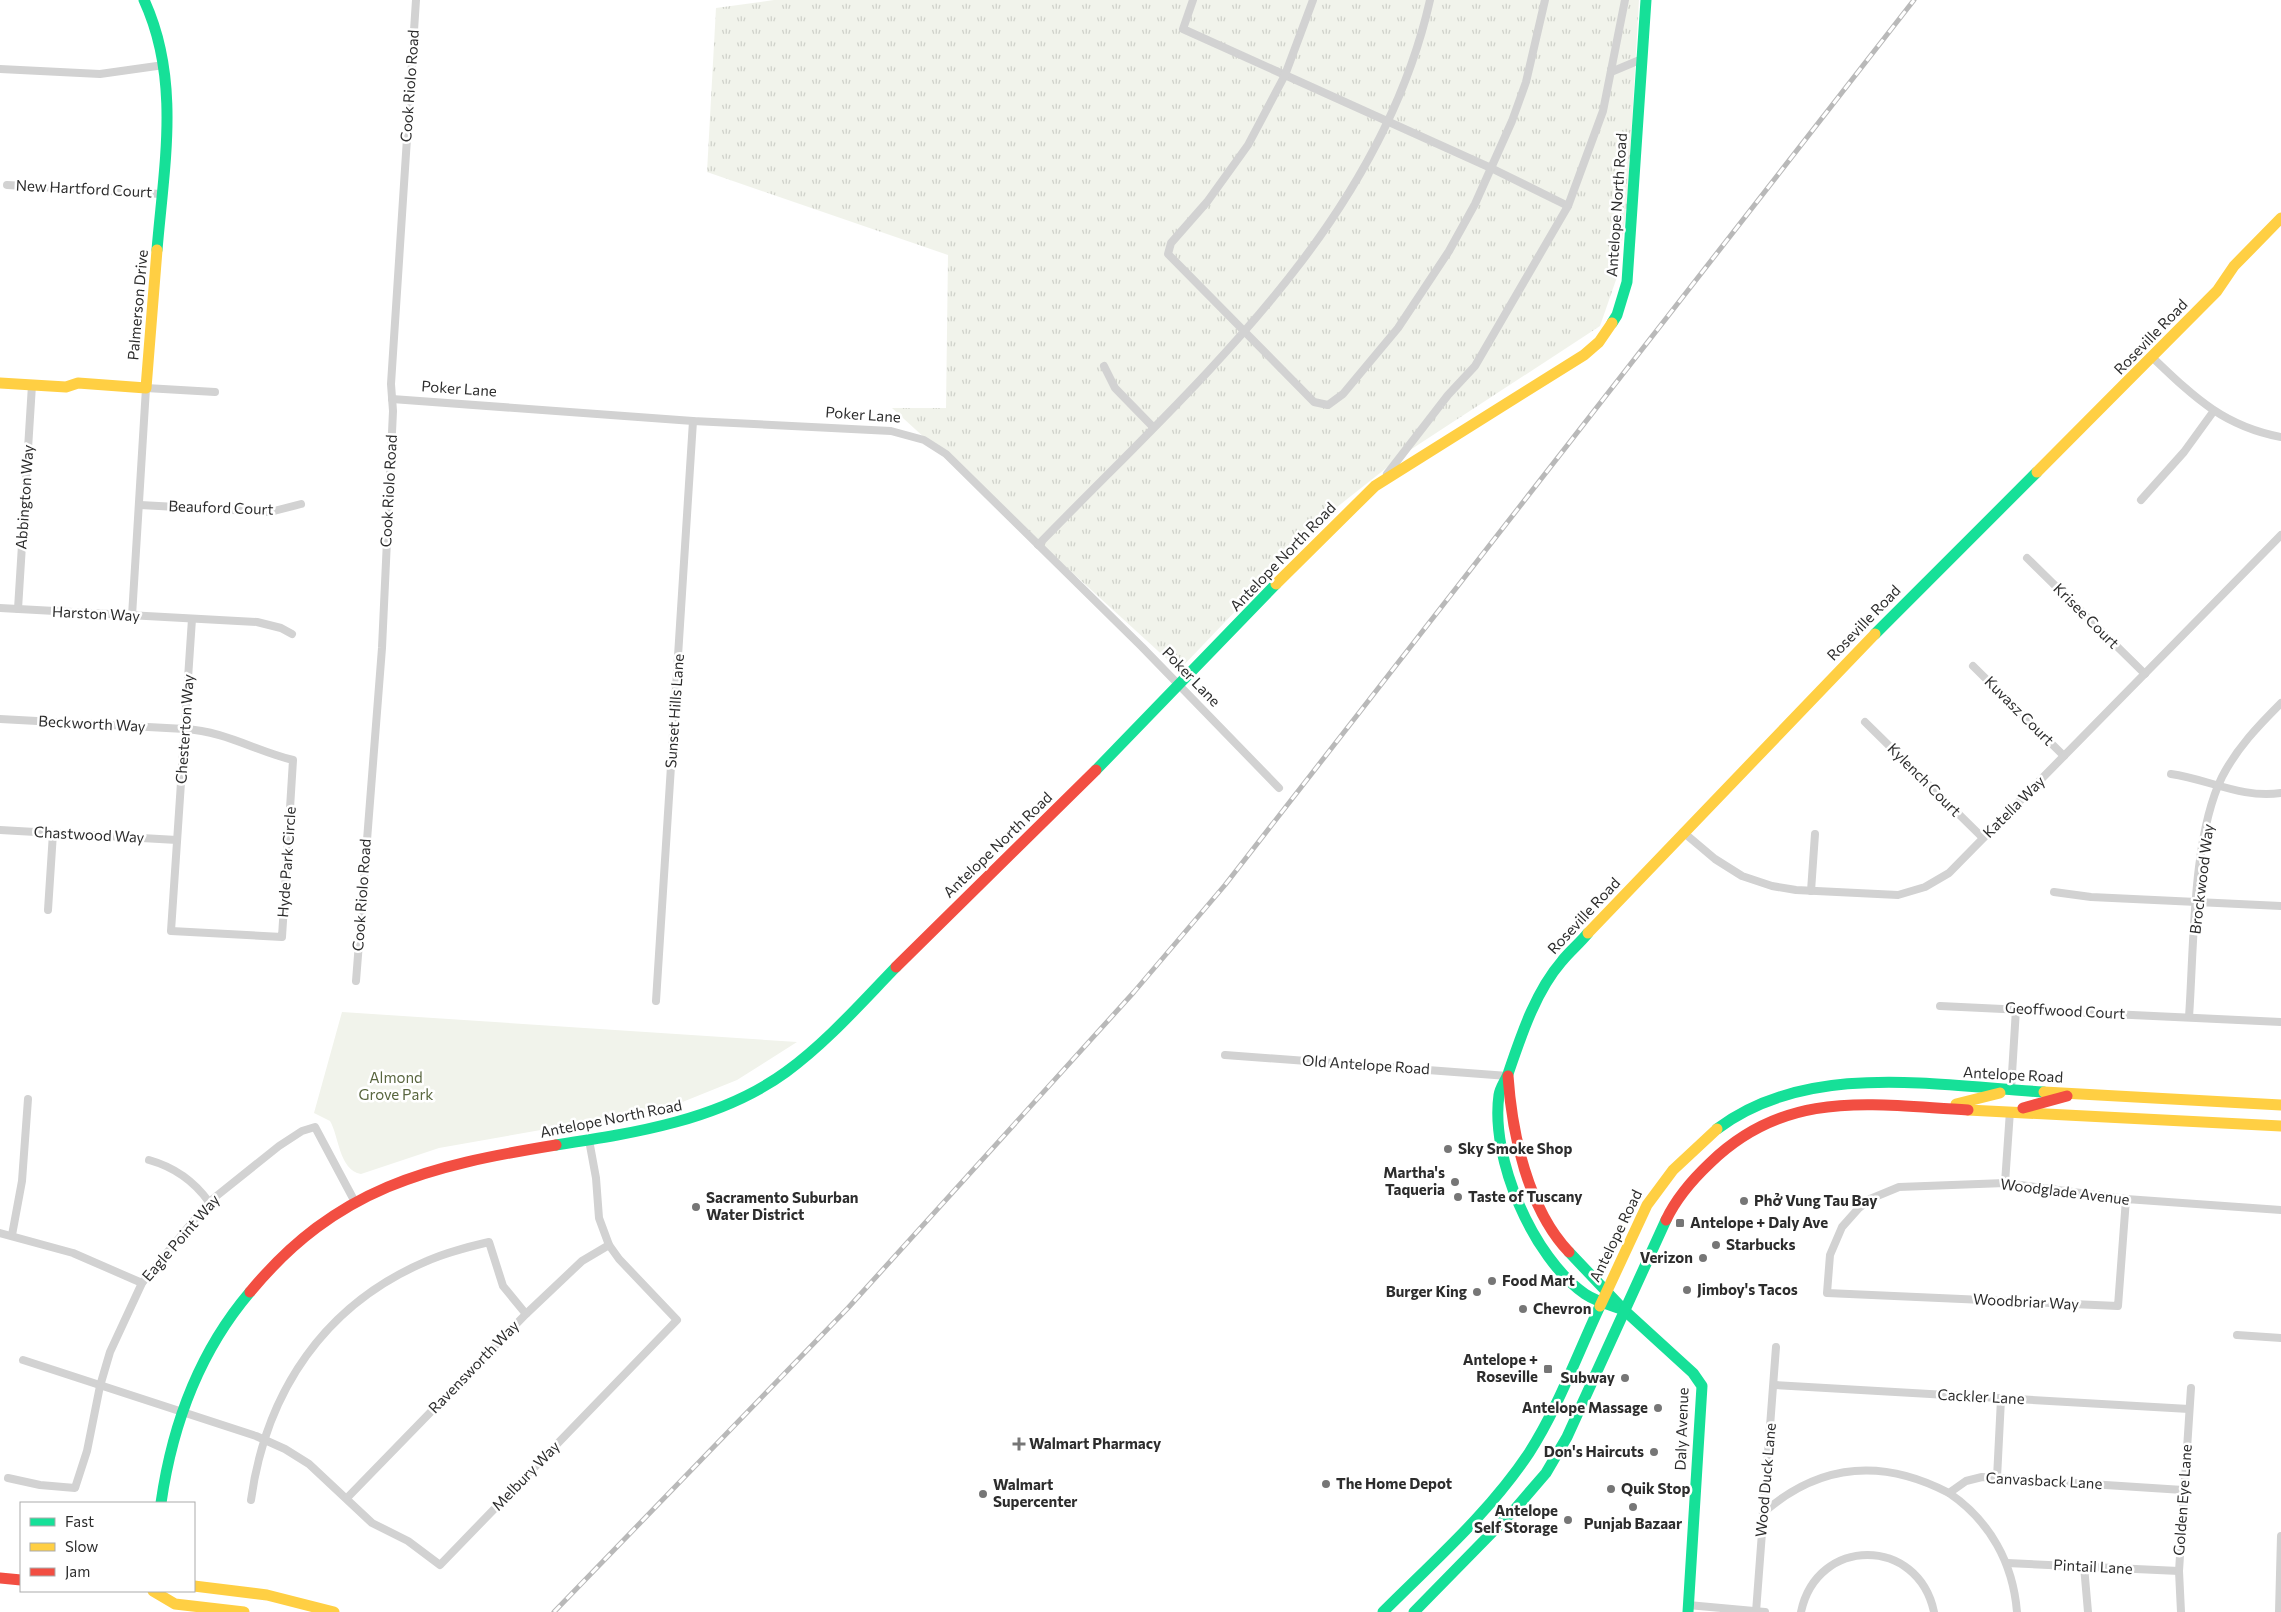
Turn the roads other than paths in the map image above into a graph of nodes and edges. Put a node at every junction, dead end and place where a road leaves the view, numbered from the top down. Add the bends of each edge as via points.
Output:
1 (144, 0) edge
2 (416, 0) edge
3 (1193, 0) edge
4 (1313, 0) edge
5 (1430, 0) edge
6 (1545, 0) edge
7 (1625, 0) edge
8 (1646, 0) edge
9 (1642, 59) junction
10 (164, 65) junction
11 (0, 68) edge
12 (1611, 72) junction
13 (1285, 75) junction
14 (1388, 122) junction
15 (1491, 168) junction
16 (7, 185) dead end
17 (161, 194) junction
18 (1568, 206) junction
19 (2281, 218) edge
20 (1245, 332) junction
21 (2152, 358) junction
22 (1104, 366) dead end
23 (0, 383) edge
24 (32, 385) junction
25 (146, 388) junction
26 (215, 392) dead end
27 (392, 399) junction
28 (2213, 412) junction
29 (693, 420) junction
30 (1153, 426) junction
31 (2281, 437) edge
32 (1381, 482) junction
33 (2141, 500) dead end
34 (301, 504) dead end
35 (140, 505) junction
36 (2281, 535) edge
37 (1038, 545) junction
38 (2027, 558) dead end
39 (0, 608) edge
40 (18, 610) junction
41 (132, 616) junction
42 (192, 619) junction
43 (292, 634) dead end
44 (1973, 666) dead end
45 (2145, 674) junction
46 (1179, 686) junction
47 (2281, 703) edge
48 (0, 719) edge
49 (1866, 722) dead end
50 (184, 730) junction
51 (2064, 756) junction
52 (2171, 774) dead end
53 (2219, 785) junction
54 (1280, 788) dead end
55 (2281, 793) edge
56 (0, 830) edge
57 (1683, 832) junction
58 (53, 833) junction
59 (1815, 834) dead end
60 (1983, 838) junction
61 (177, 840) junction
62 (1811, 891) junction
63 (2054, 892) dead end
64 (2197, 902) junction
65 (2281, 906) edge
66 (48, 910) dead end
67 (356, 981) dead end
68 (656, 1002) dead end
69 (1940, 1006) dead end
70 (2016, 1009) junction
71 (2189, 1017) junction
72 (2281, 1022) edge
73 (1225, 1055) dead end
74 (1508, 1076) junction
75 (2011, 1090) junction
76 (2079, 1093) junction
77 (28, 1099) dead end
78 (2281, 1104) edge
79 (1944, 1107) junction
80 (2010, 1111) junction
81 (2281, 1126) edge
82 (590, 1140) junction
83 (149, 1160) dead end
84 (2006, 1183) junction
85 (2126, 1199) junction
86 (209, 1202) junction
87 (356, 1202) junction
88 (2281, 1210) edge
89 (0, 1233) edge
90 (12, 1235) junction
91 (609, 1245) junction
92 (142, 1282) junction
93 (1827, 1293) joint
94 (1604, 1296) junction
95 (1624, 1310) junction
96 (526, 1314) junction
97 (2237, 1335) dead end
98 (2281, 1338) edge
99 (1776, 1347) dead end
100 (23, 1360) dead end
101 (1774, 1385) junction
102 (100, 1386) junction
103 (2191, 1388) dead end
104 (2001, 1399) junction
105 (2189, 1409) junction
106 (183, 1413) junction
107 (263, 1439) junction
108 (8, 1478) dead end
109 (1997, 1478) junction
110 (2184, 1490) junction
111 (1949, 1493) junction
112 (347, 1498) junction
113 (251, 1500) dead end
114 (161, 1502) edge
115 (1763, 1513) junction
116 (2281, 1536) edge
117 (2007, 1563) junction
118 (2084, 1566) junction
119 (2179, 1571) junction
120 (0, 1578) edge
121 (20, 1580) edge
122 (195, 1586) edge
123 (1408, 1586) junction
124 (154, 1592) edge
125 (1688, 1608) edge
126 (244, 1612) edge
127 (334, 1612) edge
128 (1383, 1612) edge
129 (1395, 1612) edge
130 (1414, 1612) edge
131 (1756, 1612) edge
132 (1765, 1612) edge
133 (1801, 1612) edge
134 (1934, 1612) edge
135 (2017, 1612) edge
136 (2088, 1612) edge
137 (2181, 1612) edge
138 (2279, 1612) edge

1 - 10 main road, Palmerson Drive
2 - 27 street, Cook Riolo Road via 390,384
3 - 13 street via 1183,29
4 - 13 street
5 - 14 street via 1418,44
6 - 15 street via 1526,82
7 - 12 street
8 - 9 main road, Antelope North Road
9 - 12 street
9 - 32 main road, Antelope North Road via 1627,282 1617,314 1608,329 1599,342 1566,367
10 - 11 street via 100,74
10 - 17 main road, Palmerson Drive via 169,108
12 - 18 street via 1603,111
13 - 14 street
13 - 20 street via 1248,145 1207,202 1171,242 1168,254
14 - 15 street
14 - 20 street via 1346,201 1316,245
15 - 18 street
15 - 20 street via 1449,251 1398,328 1343,394 1328,405 1314,402
16 - 17 street, New Hartford Court
17 - 25 main road, Palmerson Drive
18 - 32 street via 1475,366 1448,395
19 - 21 main road, Roseville Road
20 - 30 street
21 - 28 street
21 - 57 main road, Roseville Road via 1924,583
22 - 30 street via 1115,388
23 - 24 main road
24 - 25 main road via 66,387 78,382
24 - 40 street, Abbington Way
25 - 26 street
25 - 35 street, Palmerson Drive
27 - 29 street, Poker Lane
27 - 67 street, Cook Riolo Road via 382,648
28 - 31 street via 2243,427
28 - 33 street via 2184,452
29 - 37 street, Poker Lane via 908,434 946,454
29 - 68 street, Sunset Hills Lane
30 - 37 street
32 - 46 main road, Antelope North Road
34 - 35 street, Beauford Court via 270,512
35 - 41 street, Palmerson Drive
36 - 45 street, Katella Way
37 - 46 street, Poker Lane
38 - 45 street, Krisee Court
39 - 40 street, Harston Way
40 - 41 street, Harston Way
41 - 42 street, Harston Way
42 - 43 street, Harston Way via 268,624
42 - 50 street, Chesterton Way
44 - 51 street, Kuvasz Court
45 - 51 street, Katella Way
46 - 54 street, Poker Lane
46 - 82 main road, Antelope North Road via 795,1065 749,1094 700,1116
47 - 53 street, Brockwood Way via 2243,744
48 - 50 street, Beckworth Way
49 - 60 street, Kylench Court
50 - 61 street, Chesterton Way
50 - 61 street, Hyde Park Circle via 221,735 294,760 282,937 171,931
51 - 60 street, Katella Way
52 - 53 street
53 - 55 street via 2244,793
53 - 64 street, Brockwood Way via 2206,827
56 - 58 street, Chastwood Way
57 - 62 street, Katella Way via 1715,859 1742,876 1772,886
57 - 74 main road, Roseville Road via 1561,962 1528,1017
58 - 61 street, Chastwood Way
58 - 66 street
59 - 62 street
60 - 62 street, Katella Way via 1949,873 1912,892 1884,896
63 - 64 street
64 - 65 street
64 - 71 street, Brockwood Way
69 - 70 street, Geoffwood Court
70 - 71 street, Geoffwood Court
70 - 75 street
71 - 72 street, Geoffwood Court
73 - 74 street, Old Antelope Road
74 - 94 main road, Roseville Road via 1519,1152 1537,1201 1564,1247
74 - 94 main road, Roseville Road via 1499,1094 1499,1115 1504,1153 1520,1206 1542,1247 1562,1271 1586,1294
75 - 76 main road, Antelope Road
75 - 79 main road
75 - 94 main road, Antelope Road via 1936,1085 1848,1085 1800,1092 1758,1106 1708,1136 1668,1175 1647,1205
76 - 78 main road, Antelope Road
76 - 80 main road
77 - 90 street via 22,1181
79 - 80 main road
79 - 95 main road via 1826,1105 1767,1123 1735,1141 1708,1162 1676,1201
80 - 81 main road
80 - 84 street
82 - 87 main road, Antelope North Road via 446,1166 415,1175
82 - 91 street, Melbury Way via 599,1218
83 - 86 street via 162,1163 184,1176
84 - 85 street, Woodglade Avenue
84 - 93 street, Woodglade Avenue via 1915,1185 1870,1199 1847,1220 1835,1240
85 - 88 street, Woodglade Avenue
85 - 93 street, Woodbriar Way via 2118,1306
86 - 87 street, Eagle Point Way via 279,1146 302,1131 315,1127
86 - 92 street, Eagle Point Way
87 - 106 main road, Antelope North Road via 288,1250 244,1298 206,1357
89 - 90 street
90 - 92 street via 82,1256
91 - 96 street, Ravensworth Way via 582,1261
91 - 112 street, Melbury Way via 618,1259 677,1320 440,1564 408,1541 372,1523
92 - 102 street, Eagle Point Way via 110,1352
94 - 95 main road, Roseville Road
94 - 123 main road, Antelope Road via 1525,1460 1498,1494
95 - 125 main road, Daly Avenue via 1693,1373 1702,1386
95 - 130 main road via 1567,1437 1546,1474
96 - 107 street via 503,1286 489,1242 457,1250 406,1270 360,1300 324,1333 279,1399
96 - 112 street, Ravensworth Way
97 - 98 street
99 - 101 street, Wood Duck Lane
100 - 102 street, Melbury Way
101 - 104 street, Cackler Lane
101 - 115 street, Wood Duck Lane
102 - 106 street, Melbury Way
102 - 108 street, Eagle Point Way via 75,1488
103 - 105 street, Golden Eye Lane
104 - 105 street, Cackler Lane
104 - 109 street
105 - 110 street, Golden Eye Lane
106 - 107 street, Melbury Way
106 - 114 main road, Antelope North Road via 170,1448
107 - 112 street, Melbury Way via 309,1464
107 - 113 street
109 - 110 street, Canvasback Lane
109 - 111 street, Canvasback Lane via 1975,1478
110 - 119 street, Golden Eye Lane
111 - 115 street via 1912,1476 1875,1470 1834,1474 1802,1485
111 - 117 street via 1986,1527
115 - 131 street, Wood Duck Lane
116 - 138 street
117 - 118 street, Pintail Lane
117 - 135 street
118 - 119 street, Pintail Lane
118 - 136 street
119 - 137 street, Golden Eye Lane
120 - 121 main road
122 - 127 main road via 268,1595
123 - 128 main road, Antelope Road
123 - 129 main road via 1404,1602
124 - 126 main road via 175,1604
125 - 131 street
131 - 132 street
133 - 134 street via 1808,1591 1822,1572 1843,1559 1868,1554 1892,1559 1912,1571 1928,1590

